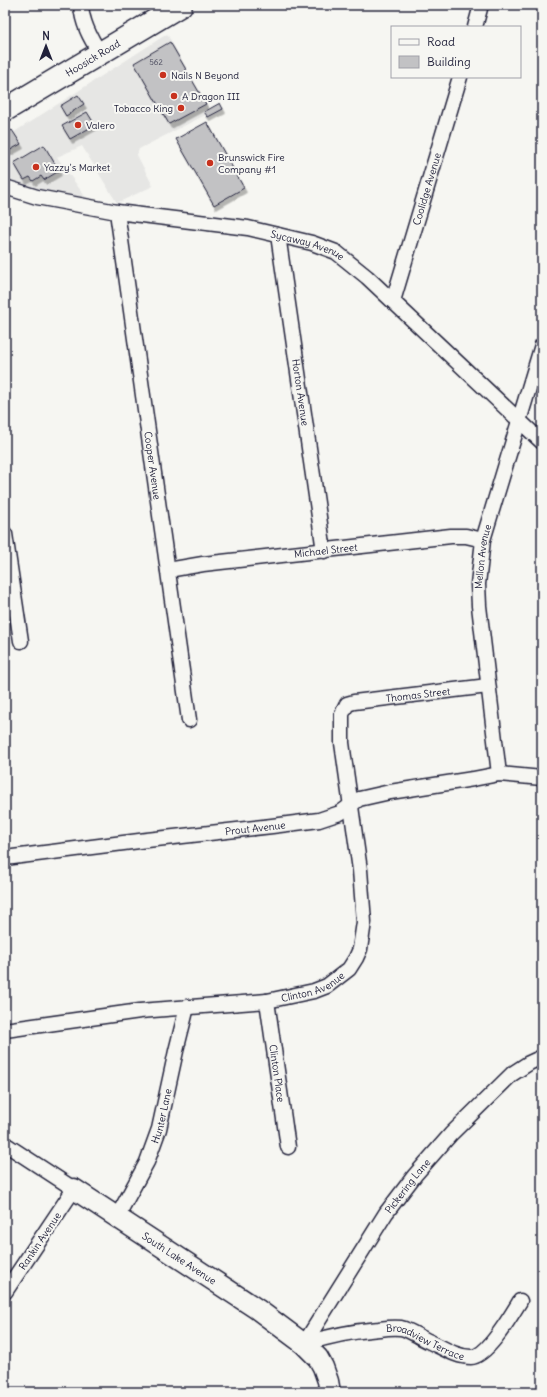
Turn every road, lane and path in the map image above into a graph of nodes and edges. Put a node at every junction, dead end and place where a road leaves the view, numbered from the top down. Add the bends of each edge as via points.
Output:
1 (81, 5) edge
2 (181, 5) edge
3 (481, 5) edge
4 (475, 26) edge
5 (100, 53) junction
6 (460, 78) edge
7 (5, 109) edge
8 (5, 187) edge
9 (117, 212) junction
10 (278, 234) junction
11 (393, 301) junction
12 (542, 345) edge
13 (519, 421) junction
14 (542, 442) edge
15 (5, 534) edge
16 (483, 540) junction
17 (324, 551) junction
18 (168, 570) junction
19 (21, 642) dead end
20 (488, 686) junction
21 (347, 704) joint
22 (189, 720) dead end
23 (498, 774) junction
24 (542, 778) edge
25 (350, 805) junction
26 (5, 858) edge
27 (267, 1001) junction
28 (187, 1007) junction
29 (5, 1030) edge
30 (542, 1057) edge
31 (5, 1144) edge
32 (288, 1146) dead end
33 (74, 1189) junction
34 (117, 1217) junction
35 (5, 1292) edge
36 (520, 1301) dead end
37 (304, 1344) junction
38 (330, 1392) edge

1 - 5 street via 84,23
2 - 5 highway, Hoosick Road
3 - 4 street
5 - 7 highway, Hoosick Road
6 - 11 street, Coolidge Avenue
8 - 9 street, Sycaway Avenue via 36,197
9 - 10 street, Sycaway Avenue
9 - 18 street, Cooper Avenue
10 - 11 street, Sycaway Avenue via 336,252
10 - 17 street, Horton Avenue
11 - 13 street, Sycaway Avenue
12 - 13 street, Mellon Avenue
13 - 14 street, Sycaway Avenue
13 - 16 street, Mellon Avenue
15 - 19 street
16 - 17 street, Michael Street via 451,536
16 - 20 street, Mellon Avenue via 478,584
17 - 18 street, Michael Street
18 - 22 street, Cooper Avenue
20 - 21 street, Thomas Street
20 - 23 street, Mellon Avenue
21 - 25 street, Clinton Avenue via 342,714 342,743
23 - 24 street, Prout Avenue
23 - 25 street, Prout Avenue via 390,792 359,799
25 - 26 street, Prout Avenue via 340,813 319,820
25 - 27 street, Clinton Avenue via 360,870 364,922 360,949 348,969 327,986
27 - 28 street, Clinton Avenue
27 - 32 street, Clinton Place
28 - 29 street, Clinton Avenue
28 - 34 street, Hunter Lane via 159,1129 147,1162
30 - 37 street, Pickering Lane via 512,1074 451,1134 415,1175 386,1213
31 - 33 street, South Lake Avenue
33 - 34 street, South Lake Avenue
33 - 35 street, Rankin Avenue
34 - 37 street, South Lake Avenue via 257,1309
36 - 37 street, Broadview Terrace via 490,1345 479,1356 459,1355 408,1330 393,1327 327,1337
37 - 38 street, South Lake Avenue via 323,1367

